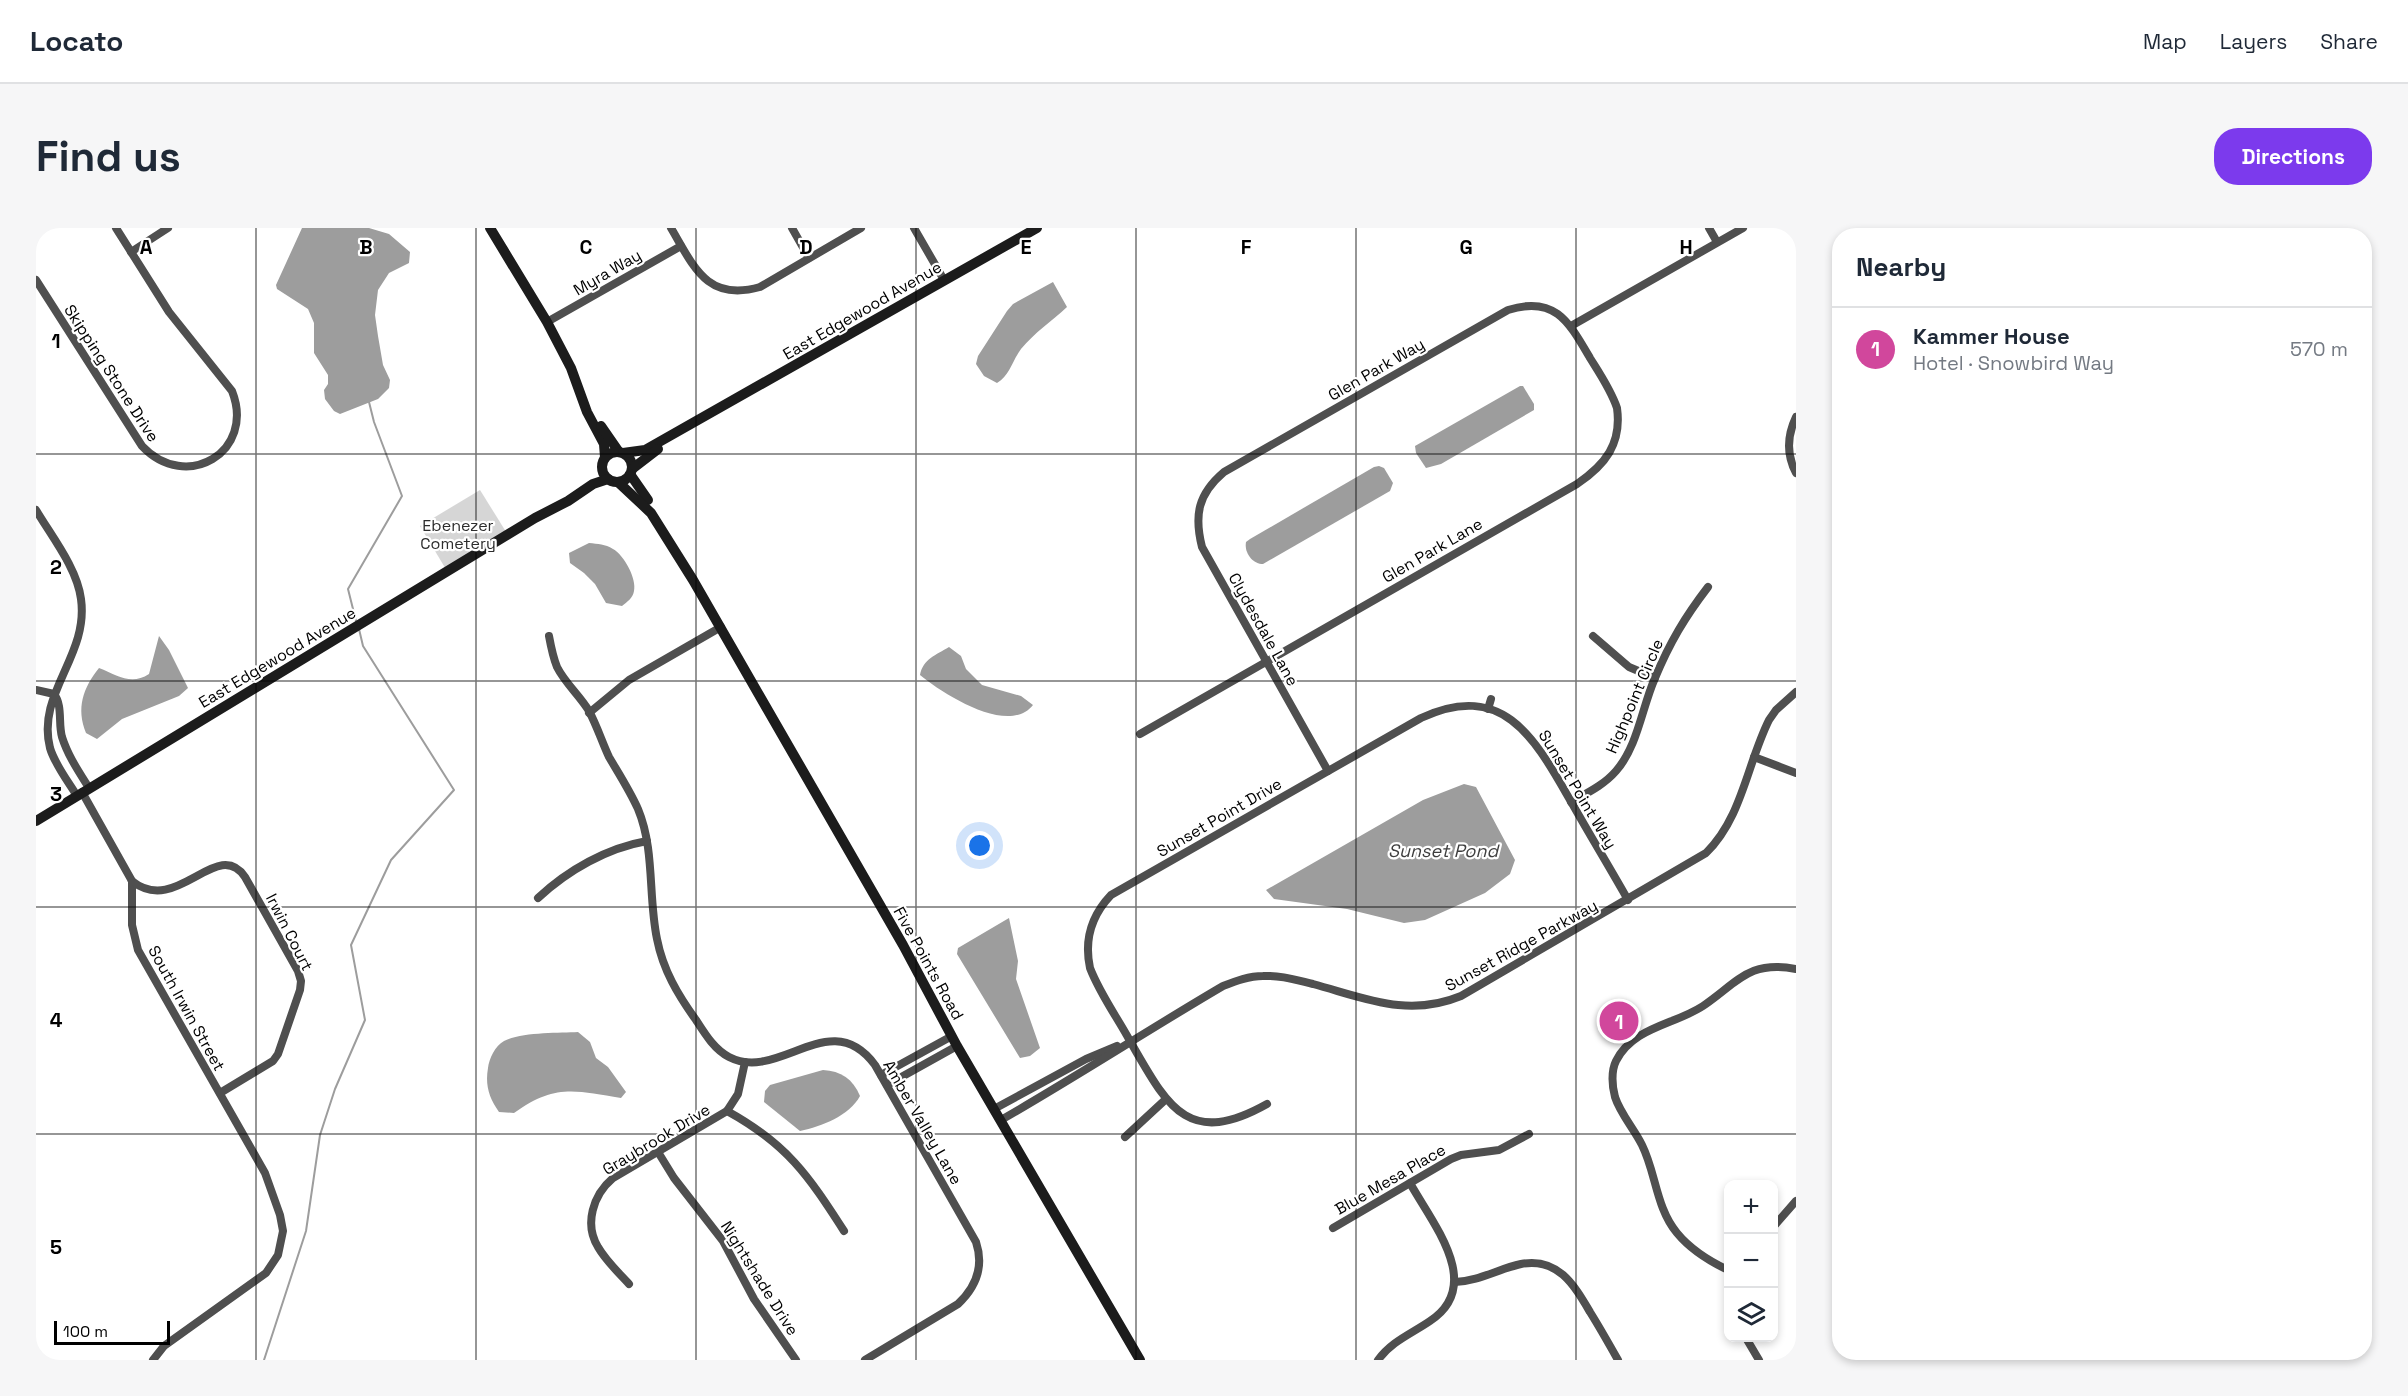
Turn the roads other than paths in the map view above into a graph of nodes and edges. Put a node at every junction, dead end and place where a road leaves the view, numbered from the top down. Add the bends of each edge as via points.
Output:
1 (116, 228) edge
2 (168, 228) edge
3 (490, 228) edge
4 (671, 228) edge
5 (792, 228) edge
6 (861, 228) edge
7 (914, 228) edge
8 (1037, 228) edge
9 (1709, 228) edge
10 (1743, 228) edge
11 (1717, 242) junction
12 (681, 246) junction
13 (131, 252) junction
14 (809, 258) junction
15 (36, 280) edge
16 (944, 280) junction
17 (547, 322) junction
18 (1571, 326) junction
19 (1796, 417) edge
20 (703, 418) junction
21 (621, 452) junction
22 (604, 462) junction
23 (631, 472) junction
24 (1796, 473) edge
25 (613, 481) junction
26 (1204, 495) joint
27 (36, 510) edge
28 (535, 518) junction
29 (693, 580) junction
30 (1708, 587) dead end
31 (721, 627) junction
32 (549, 636) dead end
33 (1593, 636) dead end
34 (1267, 662) junction
35 (1655, 678) junction
36 (36, 690) edge
37 (1796, 692) edge
38 (54, 694) junction
39 (1491, 699) dead end
40 (1488, 709) junction
41 (589, 712) junction
42 (1140, 734) dead end
43 (1754, 757) junction
44 (1328, 771) junction
45 (1796, 773) edge
46 (83, 792) junction
47 (1571, 802) junction
48 (36, 821) edge
49 (647, 841) junction
50 (132, 881) junction
51 (538, 898) dead end
52 (1628, 900) junction
53 (1796, 969) edge
54 (954, 1041) junction
55 (1130, 1041) junction
56 (745, 1062) junction
57 (881, 1075) junction
58 (887, 1085) junction
59 (220, 1093) junction
60 (1165, 1100) junction
61 (1267, 1104) dead end
62 (994, 1110) junction
63 (727, 1111) junction
64 (1001, 1120) junction
65 (1529, 1134) dead end
66 (1125, 1137) dead end
67 (658, 1152) junction
68 (1410, 1183) junction
69 (1796, 1201) edge
70 (1778, 1221) edge
71 (1333, 1228) dead end
72 (844, 1231) dead end
73 (1724, 1268) edge
74 (1455, 1282) junction
75 (629, 1284) dead end
76 (1748, 1342) edge
77 (153, 1360) edge
78 (796, 1360) edge
79 (866, 1360) edge
80 (1140, 1360) edge
81 (1378, 1360) edge
82 (1618, 1360) edge
83 (1759, 1360) edge

1 - 13 street
2 - 13 street
3 - 17 street
4 - 12 street
5 - 14 street
6 - 14 street
7 - 16 street
8 - 16 street, East Edgewood Avenue
9 - 11 street
10 - 11 street
11 - 18 street
12 - 14 street via 703,279 727,291 760,287
12 - 17 street, Myra Way
13 - 15 street, Skipping Stone Drive via 169,312 225,381 236,403 237,426 212,460 186,467 165,464 150,455
16 - 20 street, East Edgewood Avenue
17 - 21 street via 574,364 598,420
17 - 22 street via 603,441
18 - 26 street, Glen Park Way via 1548,309 1520,306 1508,310 1224,472
18 - 34 street, Glen Park Lane via 1617,408 1616,440 1605,461 1576,484
19 - 24 street via 1785,430
20 - 21 street, East Edgewood Avenue via 643,451
20 - 23 street, East Edgewood Avenue
21 - 22 street via 609,454
21 - 23 street via 631,460
22 - 25 street
22 - 28 street, East Edgewood Avenue via 594,475
23 - 25 street via 627,478
23 - 29 street via 670,530
25 - 28 street, East Edgewood Avenue via 593,484
25 - 29 street via 651,513
26 - 34 street, Clydesdale Lane via 1198,529 1202,547
27 - 38 street via 74,575 82,611 78,642
28 - 46 street, East Edgewood Avenue
29 - 31 street, Five Points Road
30 - 35 street, Highpoint Circle via 1681,622
31 - 41 street via 629,680
31 - 54 street, Five Points Road
32 - 41 street via 556,665
33 - 35 street via 1629,667
34 - 42 street, Glen Park Lane
34 - 44 street, Clydesdale Lane
35 - 47 street, Highpoint Circle via 1628,752 1618,768 1603,783
36 - 38 street
37 - 43 street, Sunset Ridge Parkway via 1769,720
38 - 46 street via 59,725
38 - 46 street via 47,724 51,749
39 - 40 street
40 - 44 street, Sunset Point Drive via 1461,706 1435,711
40 - 47 street, Sunset Point Way via 1516,722 1532,738
41 - 49 street via 637,806
43 - 45 street
43 - 52 street, Sunset Ridge Parkway via 1730,823 1716,844 1694,862
44 - 55 street, Sunset Point Drive via 1120,889 1097,912 1089,933 1087,956 1094,979
46 - 48 street, East Edgewood Avenue
46 - 50 street, South Irwin Street
47 - 52 street, Sunset Point Way
49 - 51 street via 610,850 552,885
49 - 56 street via 656,933 668,974 714,1045
50 - 59 street, South Irwin Street via 132,925 138,950
50 - 59 street, Irwin Court via 148,890 166,891 220,865 235,867 245,877 298,971 300,990 278,1054 273,1061
52 - 55 street, Sunset Ridge Parkway via 1461,996 1437,1005 1406,1008 1290,978 1250,977 1223,986
53 - 73 street via 1753,969 1698,1010 1639,1035 1626,1046 1614,1067 1615,1097 1643,1146 1667,1217 1690,1246
54 - 57 street
54 - 58 street
54 - 62 street, Five Points Road
55 - 60 street, Sunset Point Drive
55 - 62 street, Sunset Ridge Parkway via 1086,1059
55 - 64 street, Sunset Ridge Parkway
56 - 57 street, Amber Valley Lane via 764,1061 813,1044 835,1041 862,1051
56 - 63 street, Graybrook Drive via 738,1094
57 - 58 street, Amber Valley Lane
58 - 79 street, Amber Valley Lane via 974,1238 978,1272 970,1292 958,1304
59 - 77 street, South Irwin Street via 265,1173 280,1215 278,1255 266,1273 164,1346
60 - 61 street via 1191,1117 1217,1122 1245,1117
60 - 66 street
62 - 64 street, Five Points Road
63 - 67 street, Graybrook Drive
63 - 72 street via 788,1153
64 - 80 street, Five Points Road
65 - 68 street, Blue Mesa Place via 1499,1150 1461,1155
67 - 75 street, Graybrook Drive via 610,1181 593,1207 596,1244
67 - 78 street, Nightshade Drive via 723,1241 750,1293
68 - 71 street, Blue Mesa Place
68 - 74 street via 1450,1254
69 - 70 street
74 - 81 street via 1442,1311 1397,1340
74 - 82 street via 1524,1264 1557,1269 1574,1285
76 - 83 street

